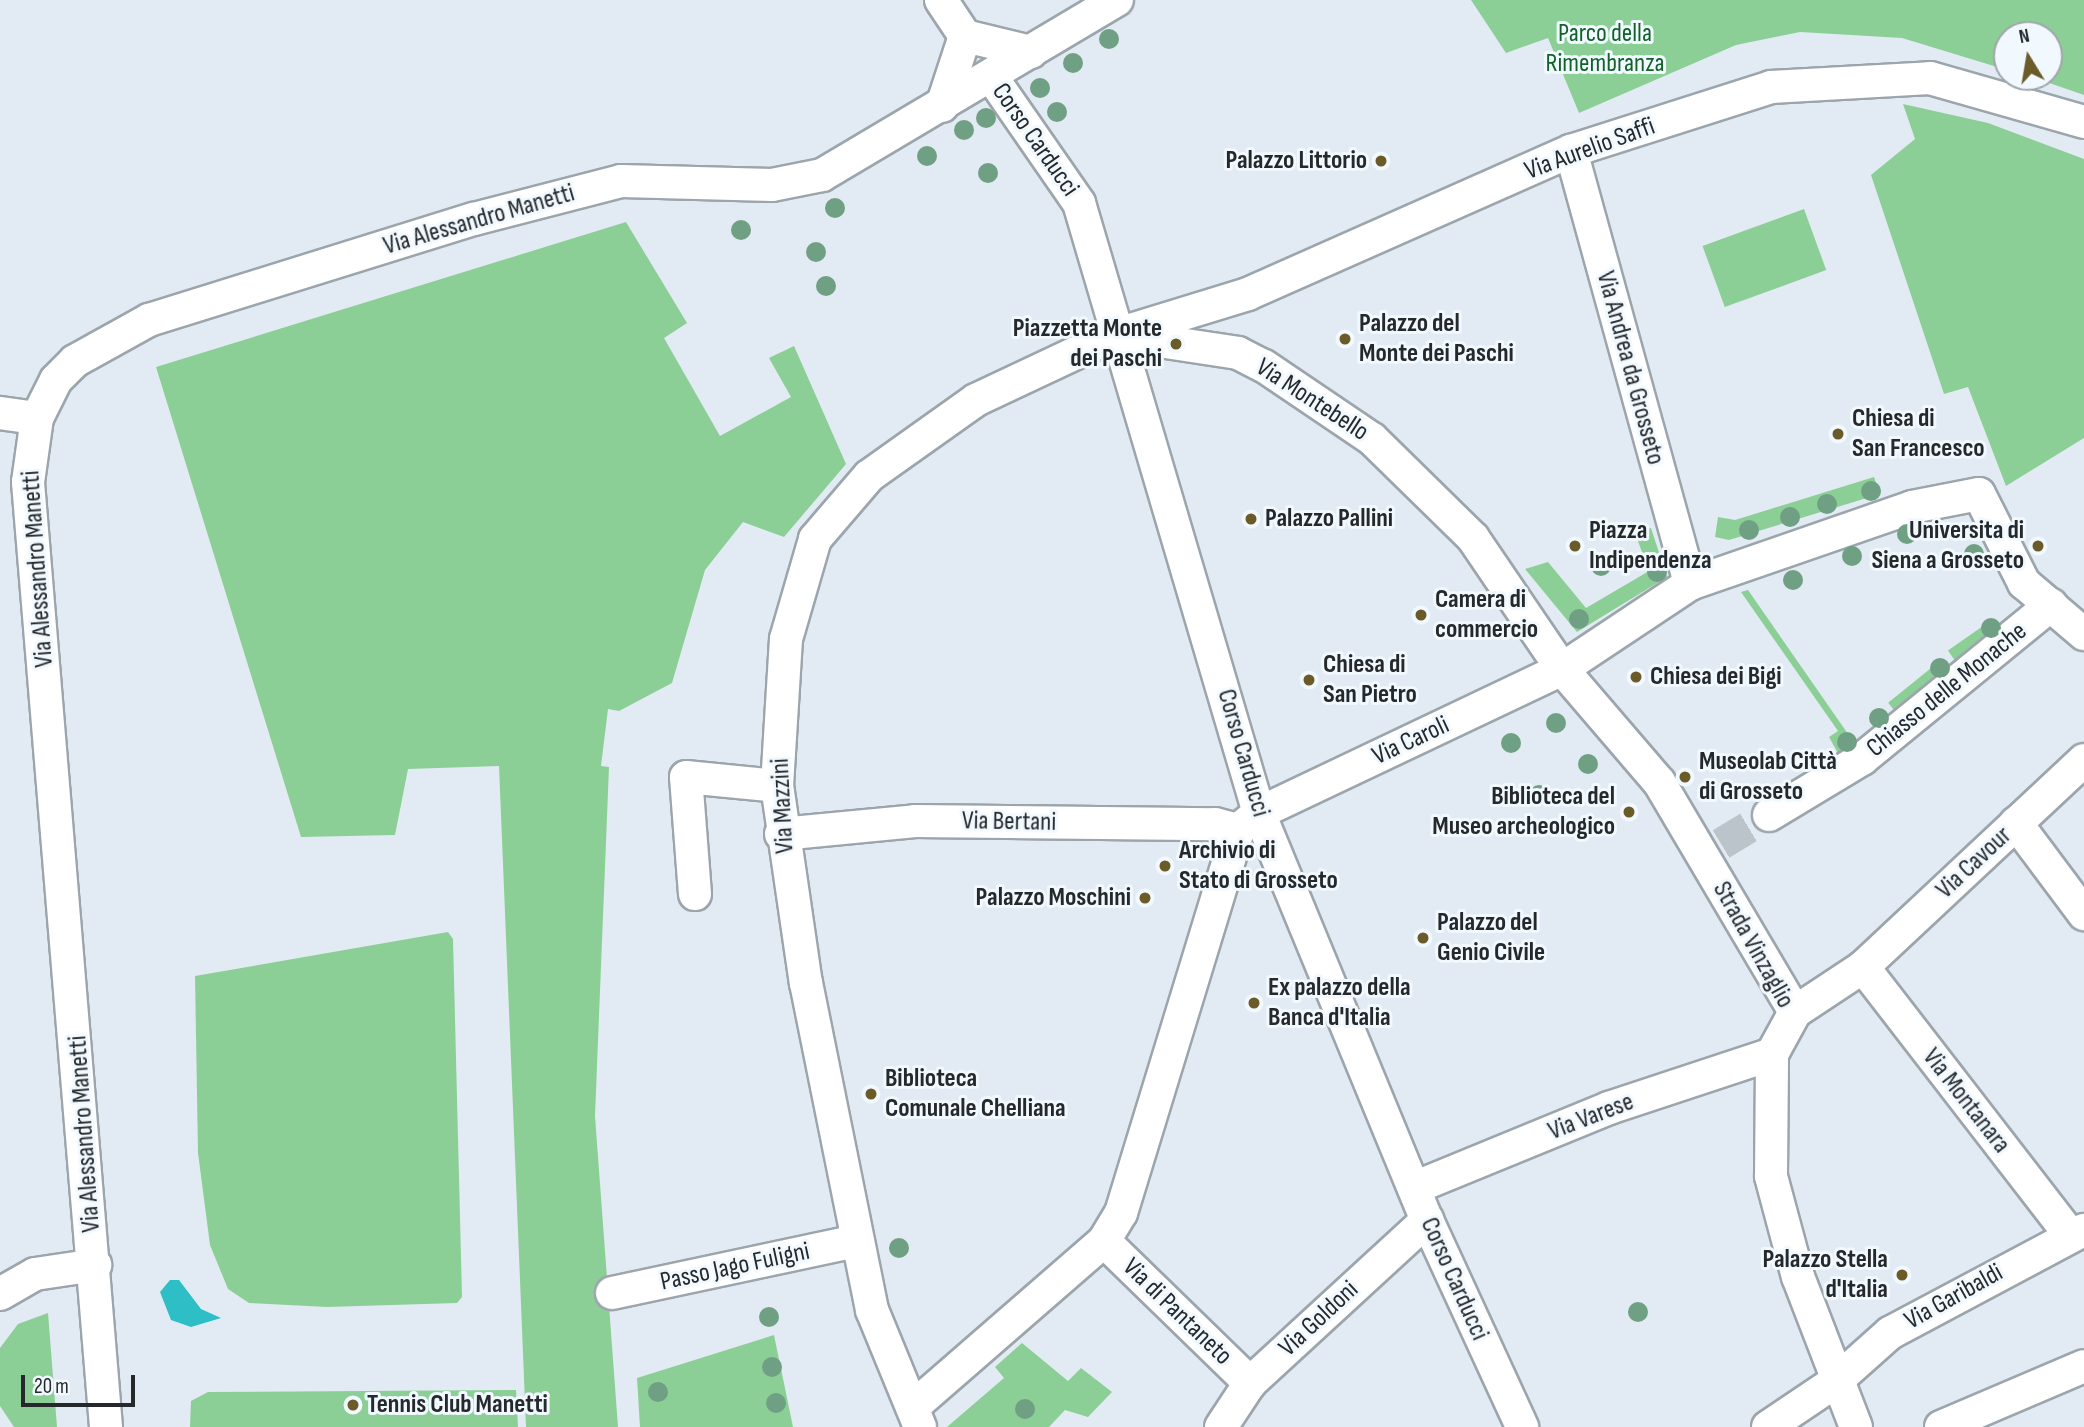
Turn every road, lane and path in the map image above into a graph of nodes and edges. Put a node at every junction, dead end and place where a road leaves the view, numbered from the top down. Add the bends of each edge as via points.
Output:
1 (941, 0) edge
2 (1117, 0) edge
3 (965, 36) junction
4 (1031, 52) junction
5 (991, 76) junction
6 (942, 106) junction
7 (2084, 122) edge
8 (1571, 151) junction
9 (1114, 335) junction
10 (0, 413) edge
11 (37, 418) junction
12 (1690, 584) junction
13 (2051, 605) junction
14 (2084, 634) edge
15 (1562, 669) junction
16 (2084, 760) edge
17 (777, 786) junction
18 (1769, 815) tunnel mouth
19 (1249, 821) junction
20 (2016, 823) junction
21 (781, 834) junction
22 (695, 894) dead end
23 (2084, 914) edge
24 (1863, 967) junction
25 (1795, 1012) junction
26 (1772, 1054) junction
27 (1414, 1188) junction
28 (1427, 1220) junction
29 (2077, 1232) edge
30 (857, 1241) junction
31 (1104, 1241) junction
32 (95, 1265) junction
33 (612, 1293) dead end
34 (0, 1294) edge
35 (2084, 1366) edge
36 (1835, 1382) junction
37 (1250, 1383) junction
38 (916, 1417) edge
39 (106, 1427) edge
40 (1221, 1427) edge
41 (1522, 1427) edge
42 (1768, 1427) edge
43 (1856, 1427) edge
44 (1941, 1427) edge

1 - 3 street
2 - 4 street, Via Alessandro Manetti
3 - 4 street
3 - 6 street
4 - 5 street, Via Alessandro Manetti
5 - 6 street, Via Alessandro Manetti
5 - 9 street, Corso Carducci via 1079,203
6 - 11 street, Via Alessandro Manetti via 822,175 791,184 621,181 474,219 149,320 75,360 45,396
7 - 8 street, Via Aurelio Saffi via 1930,78 1837,83 1771,87
8 - 9 street, Via Aurelio Saffi via 1248,294
8 - 12 street, Via Andrea da Grosseto
9 - 15 street, Via Montebello via 1238,354 1264,366 1372,439 1473,538
9 - 17 street, Via Mazzini via 976,400 869,476 814,539 786,639
9 - 19 street, Corso Carducci via 1196,587
10 - 11 street
11 - 32 street, Via Alessandro Manetti via 28,482
12 - 13 street via 1912,507 1979,494 2024,583
12 - 15 street
13 - 14 street
13 - 18 street, Chiasso delle Monache via 1862,759
15 - 19 street, Via Caroli
15 - 25 street, Strada Vinzaglio via 1712,850
16 - 20 street, Via Cavour
17 - 21 street, Via Mazzini
17 - 22 street via 686,777
19 - 21 street, Via Bertani via 915,821
19 - 27 street, Corso Carducci
19 - 31 street via 1189,983 1121,1213
20 - 23 street
20 - 24 street, Via Cavour
21 - 30 street, Via Mazzini
24 - 25 street, Via Cavour
24 - 29 street, Via Montanara
25 - 26 street, Strada Vinzaglio
26 - 27 street, Via Varese via 1609,1108
26 - 36 street, Strada Vinzaglio via 1771,1176
27 - 28 street, Corso Carducci
28 - 37 street, Via Goldoni
28 - 41 street, Corso Carducci
29 - 36 street, Via Garibaldi via 1890,1333
30 - 33 street, Passo Jago Fuligni
30 - 38 street, Via Mazzini via 872,1310
31 - 37 street, Via di Pantaneto
31 - 38 street
32 - 34 street via 35,1274
32 - 39 street, Via Alessandro Manetti
35 - 44 street
36 - 42 street, Via Garibaldi
36 - 43 street, Strada Vinzaglio
37 - 40 street, Via Goldoni

